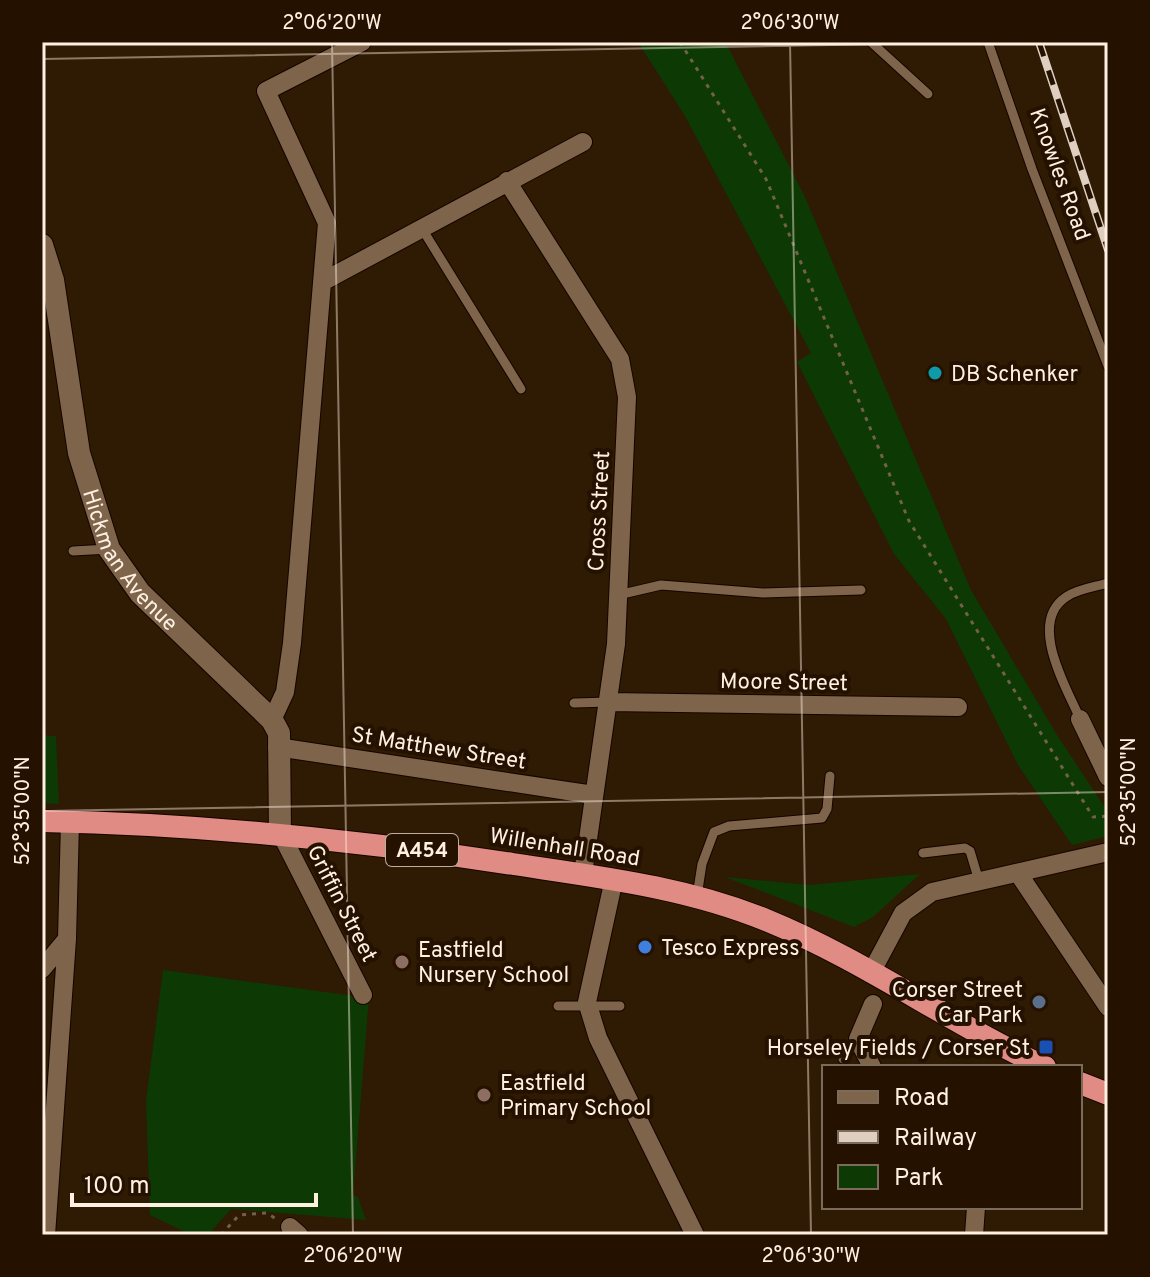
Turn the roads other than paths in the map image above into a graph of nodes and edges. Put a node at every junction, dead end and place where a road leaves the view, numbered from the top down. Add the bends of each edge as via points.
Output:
1 (362, 42) edge
2 (871, 42) edge
3 (988, 42) edge
4 (928, 94) dead end
5 (583, 142) dead end
6 (507, 181) junction
7 (421, 227) junction
8 (42, 245) edge
9 (322, 282) junction
10 (1108, 366) edge
11 (521, 389) dead end
12 (109, 549) junction
13 (73, 551) dead end
14 (1108, 583) edge
15 (861, 590) dead end
16 (618, 595) junction
17 (609, 702) junction
18 (574, 703) dead end
19 (958, 707) dead end
20 (1080, 719) joint
21 (272, 720) junction
22 (277, 747) junction
23 (1103, 753) edge
24 (830, 776) dead end
25 (1108, 777) edge
26 (594, 795) junction
27 (42, 821) edge
28 (70, 822) junction
29 (280, 832) junction
30 (1108, 852) edge
31 (923, 853) dead end
32 (1018, 873) junction
33 (583, 874) junction
34 (614, 879) junction
35 (979, 881) junction
36 (697, 896) junction
37 (67, 939) junction
38 (42, 969) edge
39 (872, 971) junction
40 (363, 995) dead end
41 (873, 1004) dead end
42 (588, 1005) junction
43 (558, 1006) dead end
44 (620, 1006) dead end
45 (1108, 1007) edge
46 (858, 1039) junction
47 (843, 1059) dead end
48 (871, 1065) edge
49 (1034, 1065) edge
50 (1082, 1084) edge
51 (1108, 1094) edge
52 (48, 1113) edge
53 (976, 1209) edge
54 (46, 1235) edge
55 (695, 1235) edge
56 (974, 1235) edge

1 - 9 street via 266,91 327,223
2 - 4 lane
3 - 10 lane, Knowles Road
5 - 6 street
6 - 7 street
6 - 16 street, Cross Street via 620,359 627,397
7 - 9 street
7 - 11 lane
8 - 12 street, Hickman Avenue via 53,280 79,453
9 - 21 street via 292,643 285,692
12 - 13 lane
12 - 21 street, Hickman Avenue via 140,593
14 - 20 lane via 1066,596 1054,609 1049,626 1051,648
15 - 16 lane via 763,593 661,585
16 - 17 street, Cross Street
17 - 18 lane
17 - 19 street, Moore Street
17 - 26 street, Cross Street
20 - 23 street
21 - 22 street via 279,733
22 - 26 street, St Matthew Street
22 - 29 street
23 - 25 street
24 - 36 lane via 822,818 729,826 714,832
26 - 33 street, Cross Street
27 - 28 highway, Willenhall Road / A454
28 - 29 highway, Willenhall Road / A454
28 - 37 street
29 - 33 highway, Willenhall Road / A454
29 - 40 street, Griffin Street
30 - 32 street
31 - 35 lane via 965,848
32 - 35 street
32 - 45 street
33 - 34 highway, Willenhall Road / A454
34 - 36 highway, Willenhall Road / A454
34 - 42 street
35 - 39 street via 932,892 903,913
36 - 39 highway, Willenhall Road / A454 via 767,920
37 - 38 street
37 - 52 street
39 - 49 highway, A454
41 - 46 street
42 - 43 lane
42 - 44 lane
42 - 55 street via 598,1038
46 - 47 lane
46 - 48 street
50 - 51 highway
52 - 54 street
53 - 56 street

